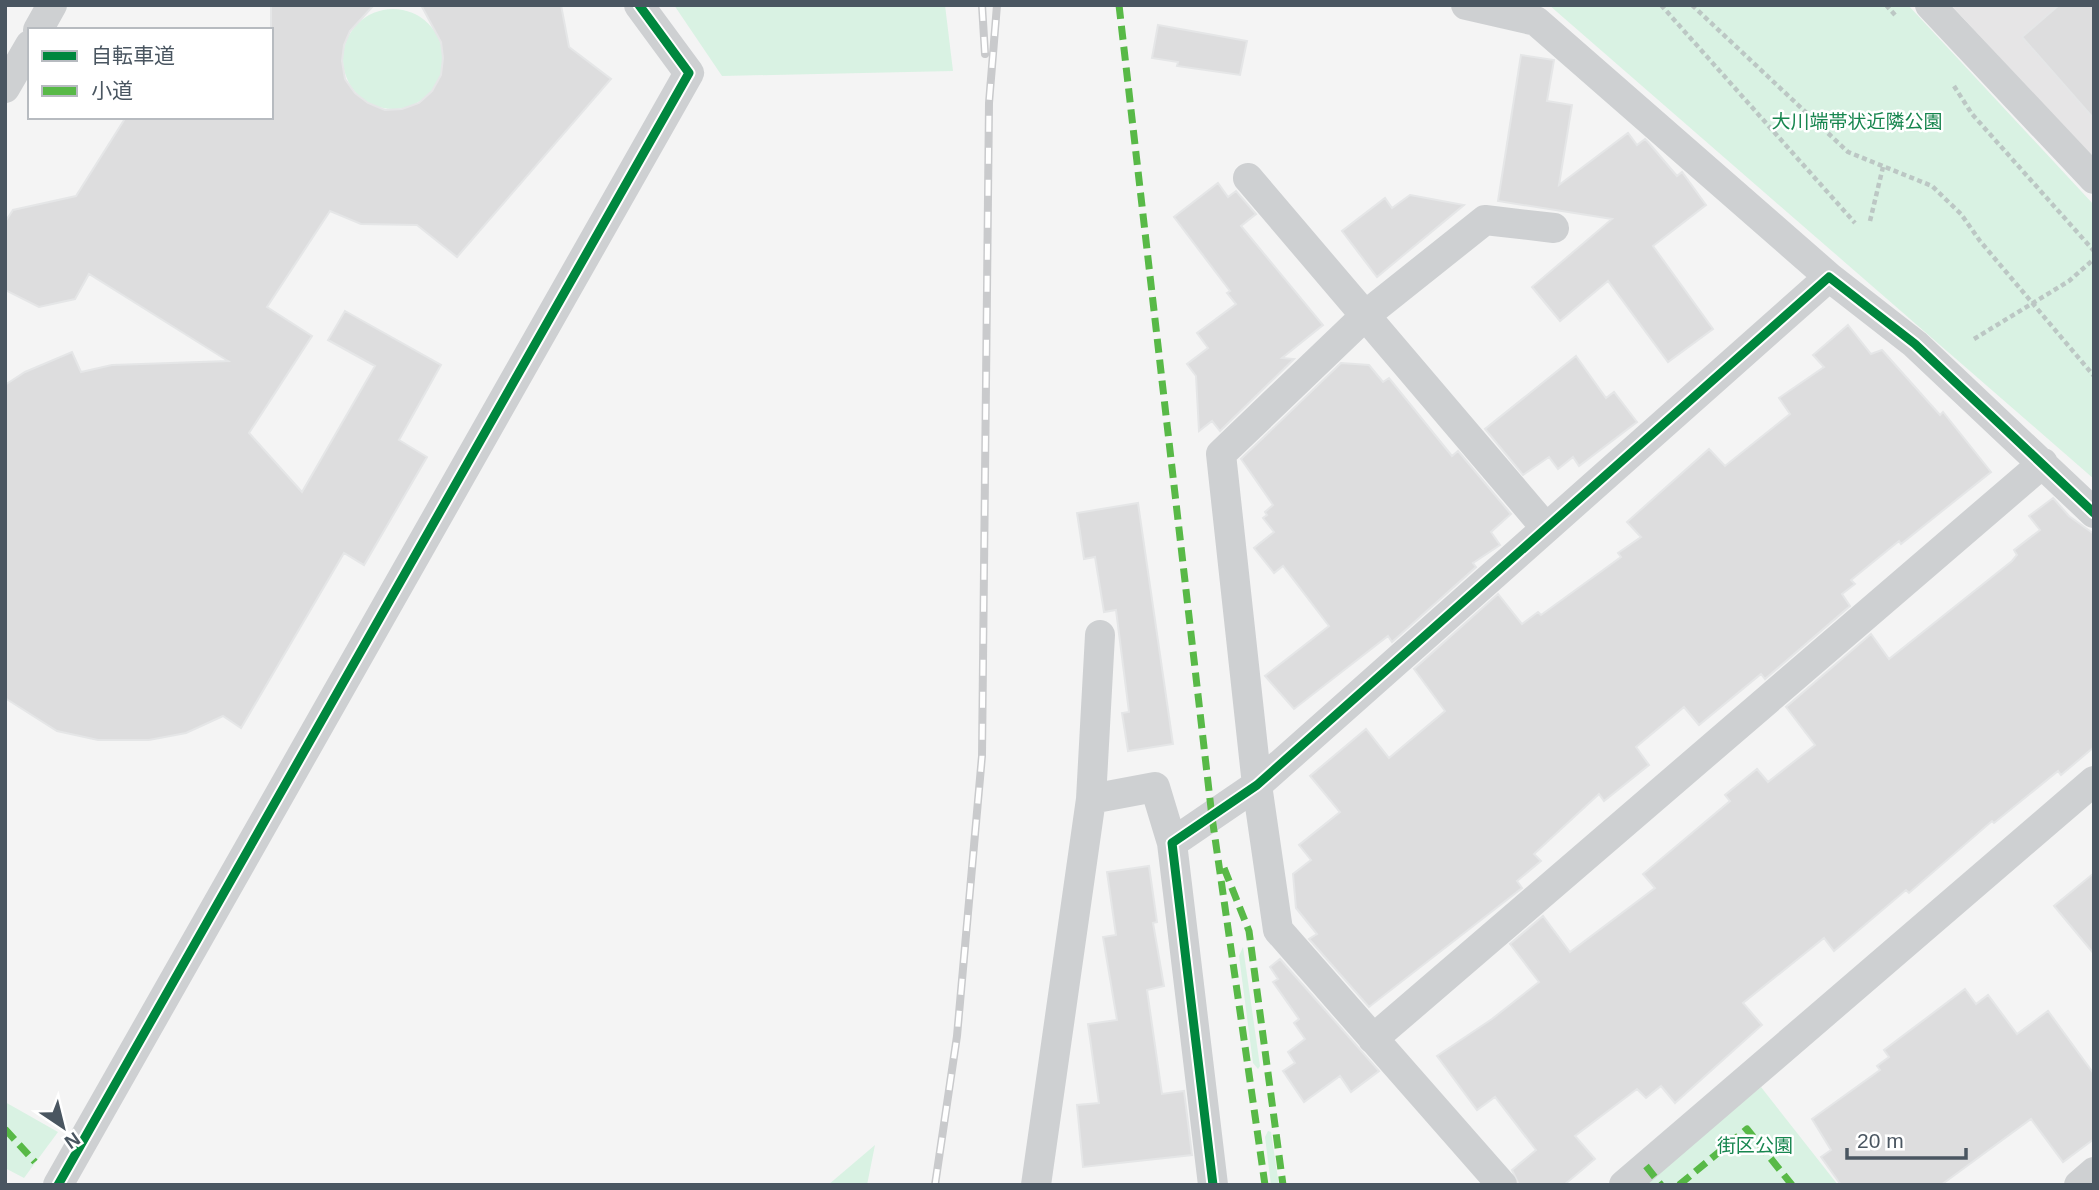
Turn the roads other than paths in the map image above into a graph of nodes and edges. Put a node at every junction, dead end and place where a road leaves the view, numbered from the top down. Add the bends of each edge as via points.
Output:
1 (52, 5) edge
2 (639, 5) edge
3 (1466, 5) edge
4 (1930, 5) edge
5 (39, 28) edge
6 (28, 48) edge
7 (5, 88) edge
8 (1248, 178) dead end
9 (2094, 179) edge
10 (1554, 228) dead end
11 (1829, 277) junction
12 (1367, 314) junction
13 (2043, 463) junction
14 (2094, 513) edge
15 (1546, 528) junction
16 (1100, 635) dead end
17 (2094, 781) edge
18 (1257, 785) junction
19 (1091, 799) junction
20 (1172, 844) junction
21 (1373, 1039) junction
22 (2094, 1172) edge
23 (58, 1185) edge
24 (1036, 1185) edge
25 (1213, 1185) edge
26 (1502, 1185) edge
27 (1624, 1185) edge
28 (2079, 1185) edge

1 - 5 street
2 - 23 street via 689,74
3 - 11 street via 1536,21
4 - 9 street
6 - 7 street
8 - 12 street
10 - 12 street via 1485,220
11 - 13 street via 1915,344
11 - 15 street
12 - 15 street
12 - 18 street via 1221,454
13 - 14 street
13 - 21 street
15 - 18 street
16 - 19 street
17 - 27 street
18 - 20 street
18 - 21 street via 1278,930
19 - 20 street via 1155,787
19 - 24 street
20 - 25 street
21 - 26 street
22 - 28 street

